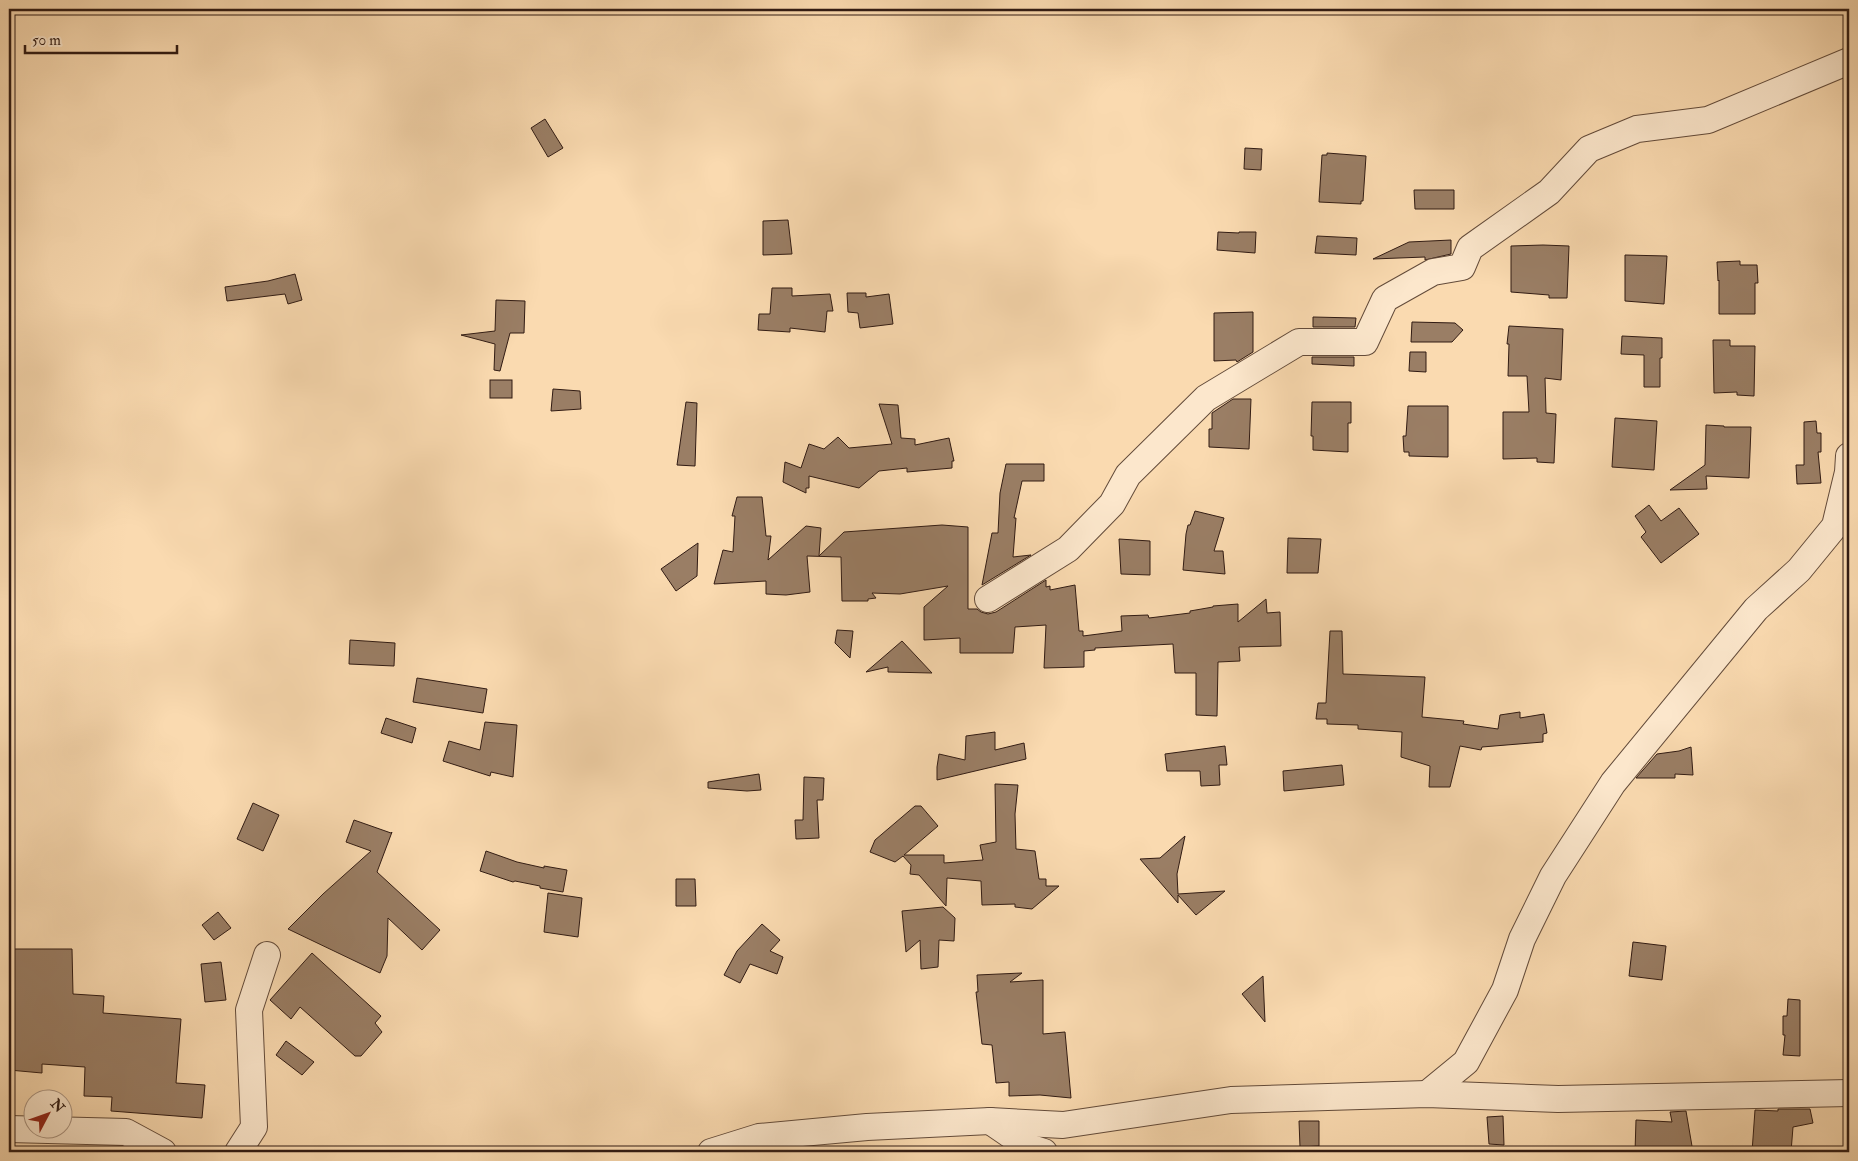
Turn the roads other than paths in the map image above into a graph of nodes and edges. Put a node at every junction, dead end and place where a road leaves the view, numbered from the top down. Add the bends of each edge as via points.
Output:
1 (1849, 61) edge
2 (1849, 456) edge
3 (988, 599) dead end
4 (267, 955) dead end
5 (1849, 1093) edge
6 (1427, 1094) junction
7 (990, 1121) junction
8 (9, 1129) edge
9 (163, 1152) edge
10 (238, 1152) edge
11 (711, 1152) edge
12 (1044, 1152) edge

1 - 3 street via 1708,120 1637,128 1589,149 1550,192 1470,248 1462,267 1432,272 1385,300 1365,342 1299,342 1206,398 1128,476 1112,504 1068,549
2 - 6 street via 1835,526 1799,570 1756,609 1613,783 1553,876 1522,939 1505,990 1466,1062
4 - 10 street via 249,1010 254,1127
5 - 6 street via 1558,1099
6 - 7 street via 1230,1100 1063,1125
7 - 11 street via 867,1127 759,1137
7 - 12 street via 1028,1147
8 - 9 street via 126,1132

